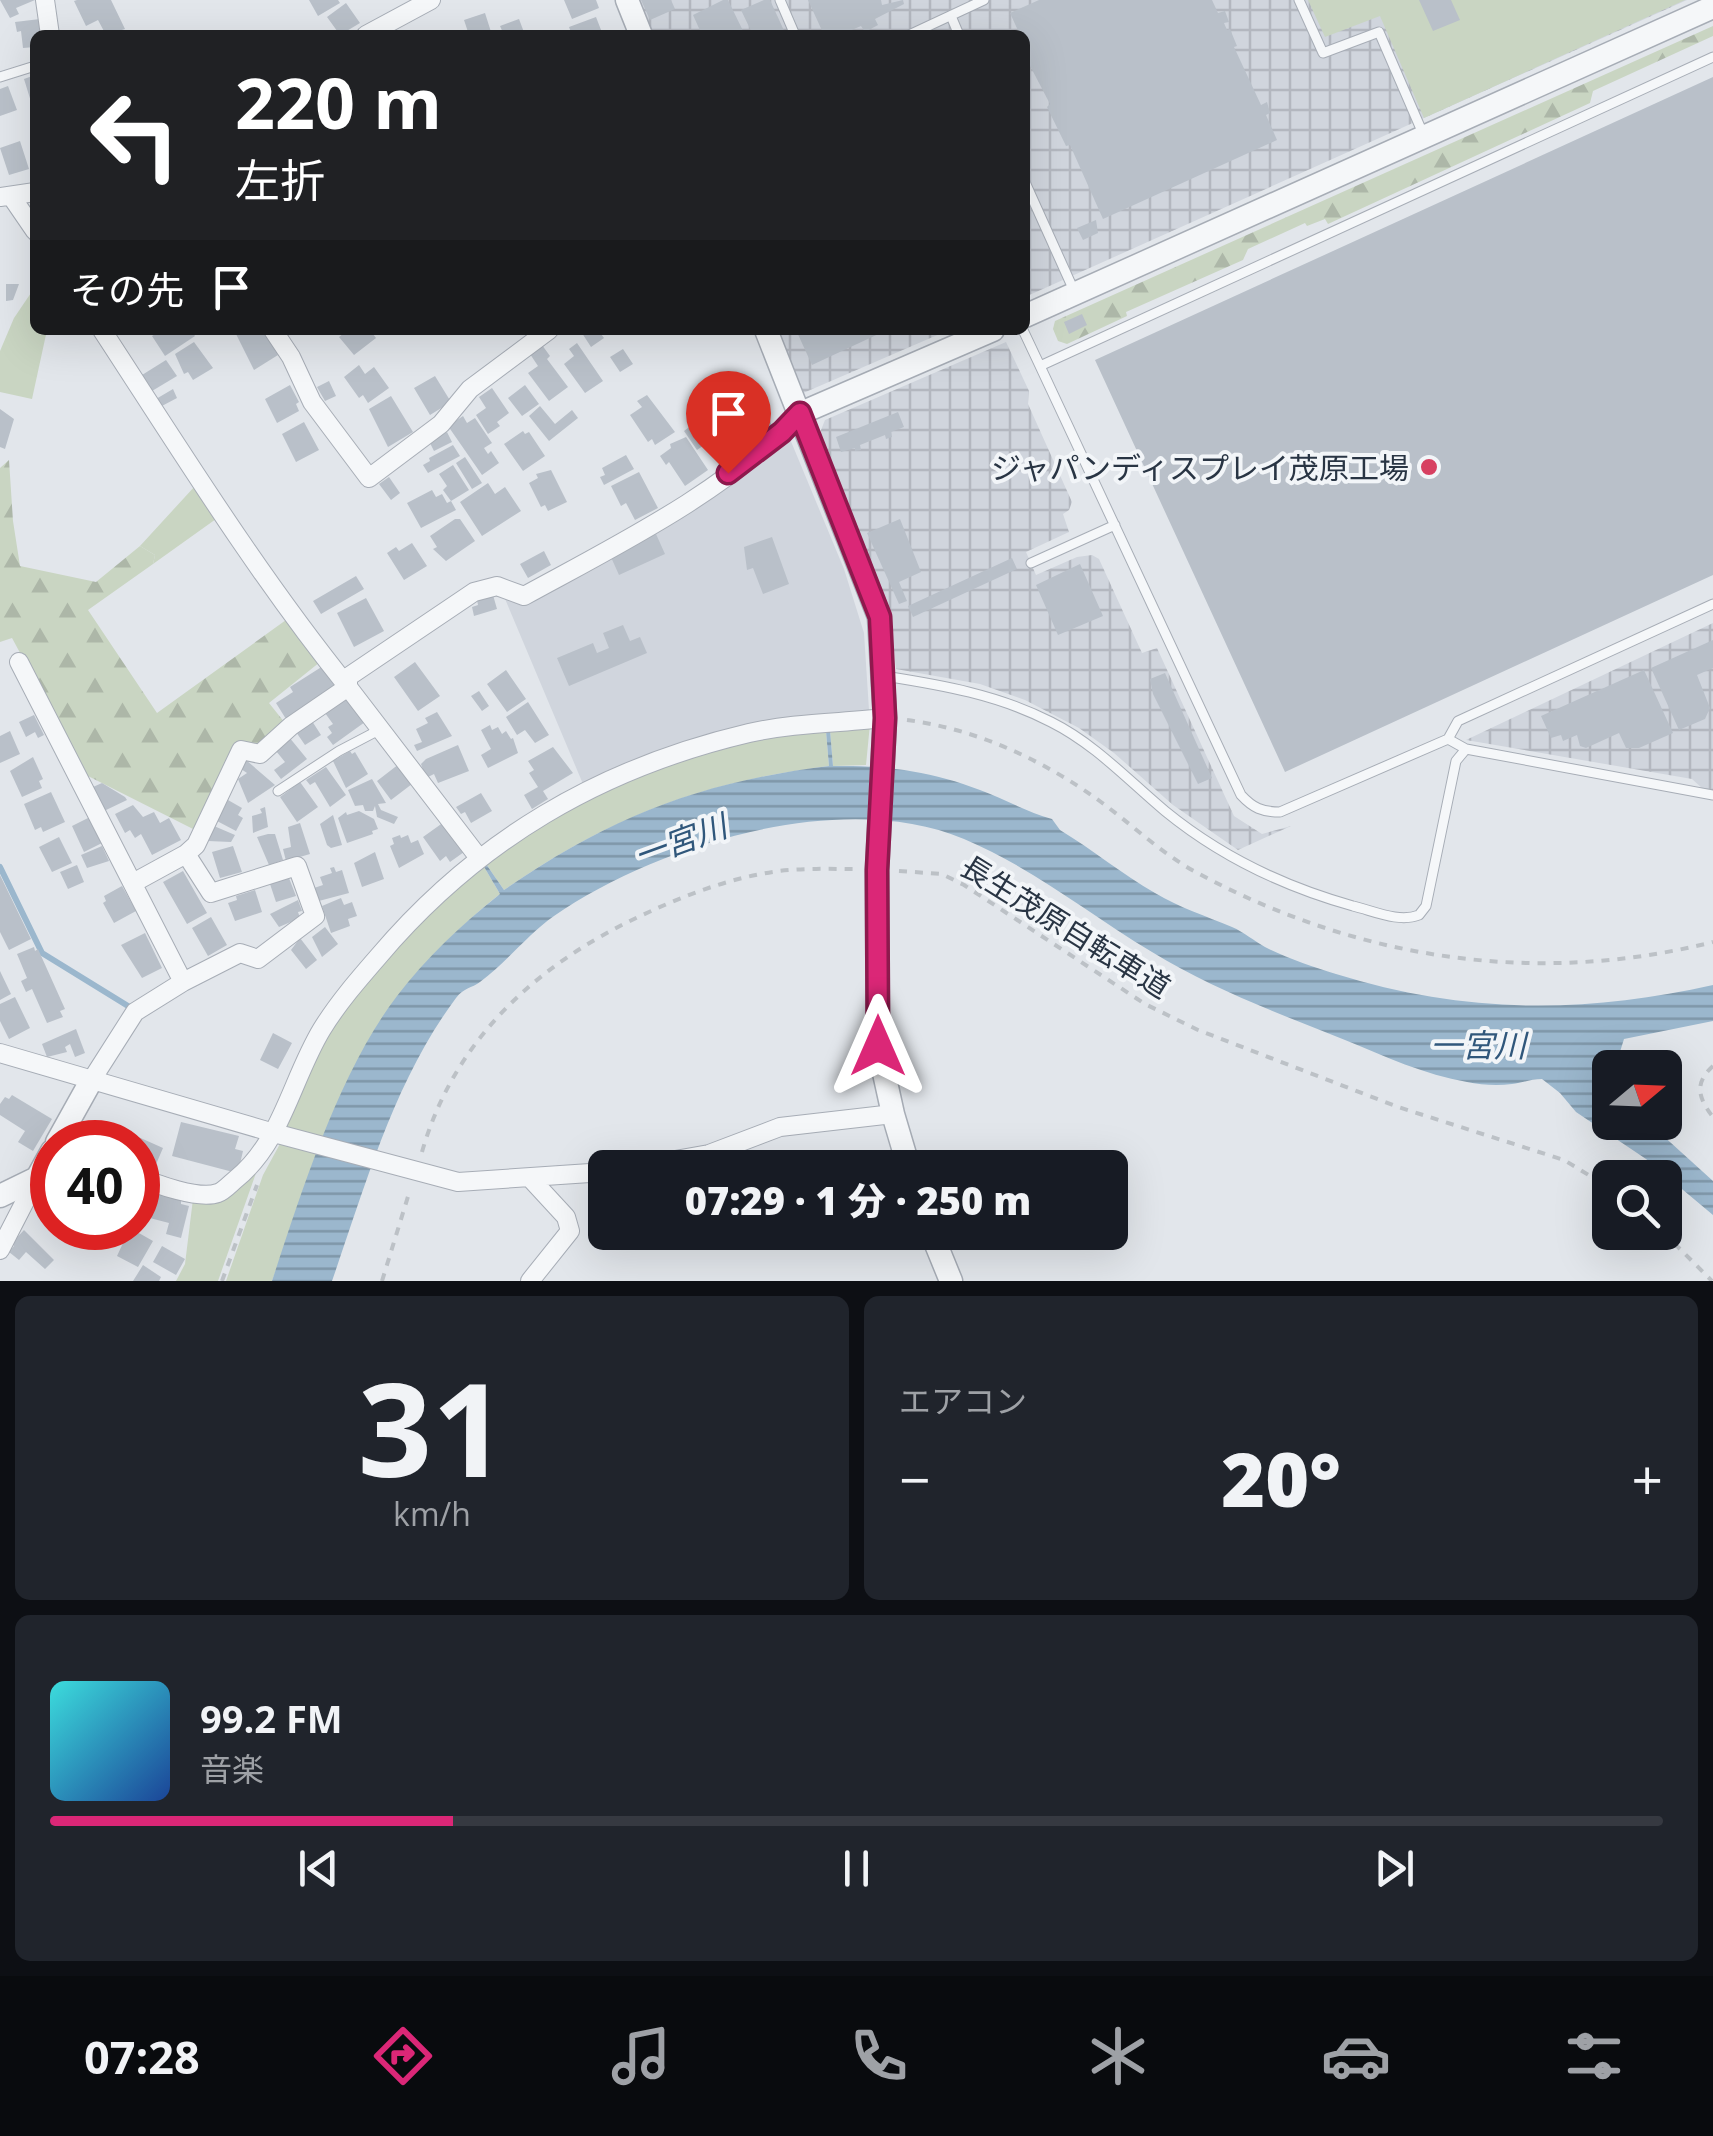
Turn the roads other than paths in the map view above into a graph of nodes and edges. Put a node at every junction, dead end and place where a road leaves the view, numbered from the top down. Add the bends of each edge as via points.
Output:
1 (45, 0) edge
2 (431, 0) edge
3 (627, 0) edge
4 (780, 0) edge
5 (984, 0) edge
6 (1299, 0) edge
7 (1713, 6) edge
8 (950, 16) junction
9 (49, 30) edge
10 (375, 30) edge
11 (639, 30) edge
12 (794, 30) edge
13 (920, 30) edge
14 (957, 30) edge
15 (1713, 57) edge
16 (30, 68) edge
17 (0, 77) edge
18 (1424, 136) junction
19 (1030, 193) edge
20 (6, 196) edge
21 (30, 226) edge
22 (1075, 293) junction
23 (1030, 314) edge
24 (105, 335) edge
25 (276, 335) edge
26 (542, 335) edge
27 (768, 335) edge
28 (981, 335) edge
29 (1025, 335) edge
30 (1040, 366) junction
31 (800, 413) junction
32 (1115, 525) junction
33 (1032, 563) dead end
34 (1713, 604) edge
35 (20, 662) dead end
36 (884, 676) junction
37 (348, 687) junction
38 (885, 722) junction
39 (381, 729) junction
40 (1448, 739) junction
41 (1466, 749) junction
42 (278, 792) dead end
43 (1713, 795) edge
44 (186, 854) junction
45 (479, 858) junction
46 (134, 883) junction
47 (183, 982) junction
48 (0, 1053) edge
49 (91, 1081) junction
50 (893, 1114) junction
51 (71, 1120) edge
52 (278, 1134) junction
53 (720, 1150) edge
54 (904, 1150) edge
55 (588, 1173) edge
56 (530, 1178) junction
57 (30, 1182) edge
58 (160, 1183) edge
59 (30, 1193) edge
60 (0, 1196) edge
61 (0, 1250) edge
62 (938, 1250) edge
63 (530, 1281) edge
64 (951, 1281) edge

1 - 9 street
2 - 10 street
3 - 11 street
4 - 12 lane
5 - 8 lane
6 - 18 lane via 1323,53 1380,32
7 - 18 street
8 - 13 lane
8 - 14 lane
15 - 30 lane
16 - 17 lane
18 - 22 street
19 - 22 lane
20 - 21 street
22 - 23 street
24 - 37 street via 252,560
25 - 26 street via 312,402 369,478
27 - 31 street
28 - 31 street
29 - 30 lane
30 - 32 lane
31 - 36 street via 880,617
31 - 37 street via 673,514 524,596 497,586 474,592 348,677
32 - 33 lane
32 - 40 lane via 1252,806 1280,812
34 - 40 lane via 1458,721
35 - 46 street
36 - 38 street
36 - 41 lane via 984,695 1052,722 1168,814 1254,869 1401,918 1420,915 1426,906 1456,761
37 - 39 street
37 - 44 street via 260,754 241,750
38 - 45 street via 786,726 670,754 572,799
38 - 50 street via 878,1046
39 - 42 lane
39 - 45 street
40 - 41 lane
41 - 43 lane
44 - 46 street
44 - 47 street via 212,892 297,866 315,916 258,959 240,953
45 - 52 street via 410,918 350,989 322,1030
46 - 47 street
47 - 49 street via 134,1012
48 - 49 street
49 - 51 street
49 - 52 street
50 - 53 street via 780,1127
50 - 54 street
52 - 56 street via 458,1182
52 - 58 street via 218,1194
55 - 56 street
56 - 63 street via 566,1217 570,1231
57 - 60 street
59 - 61 street
62 - 64 street

